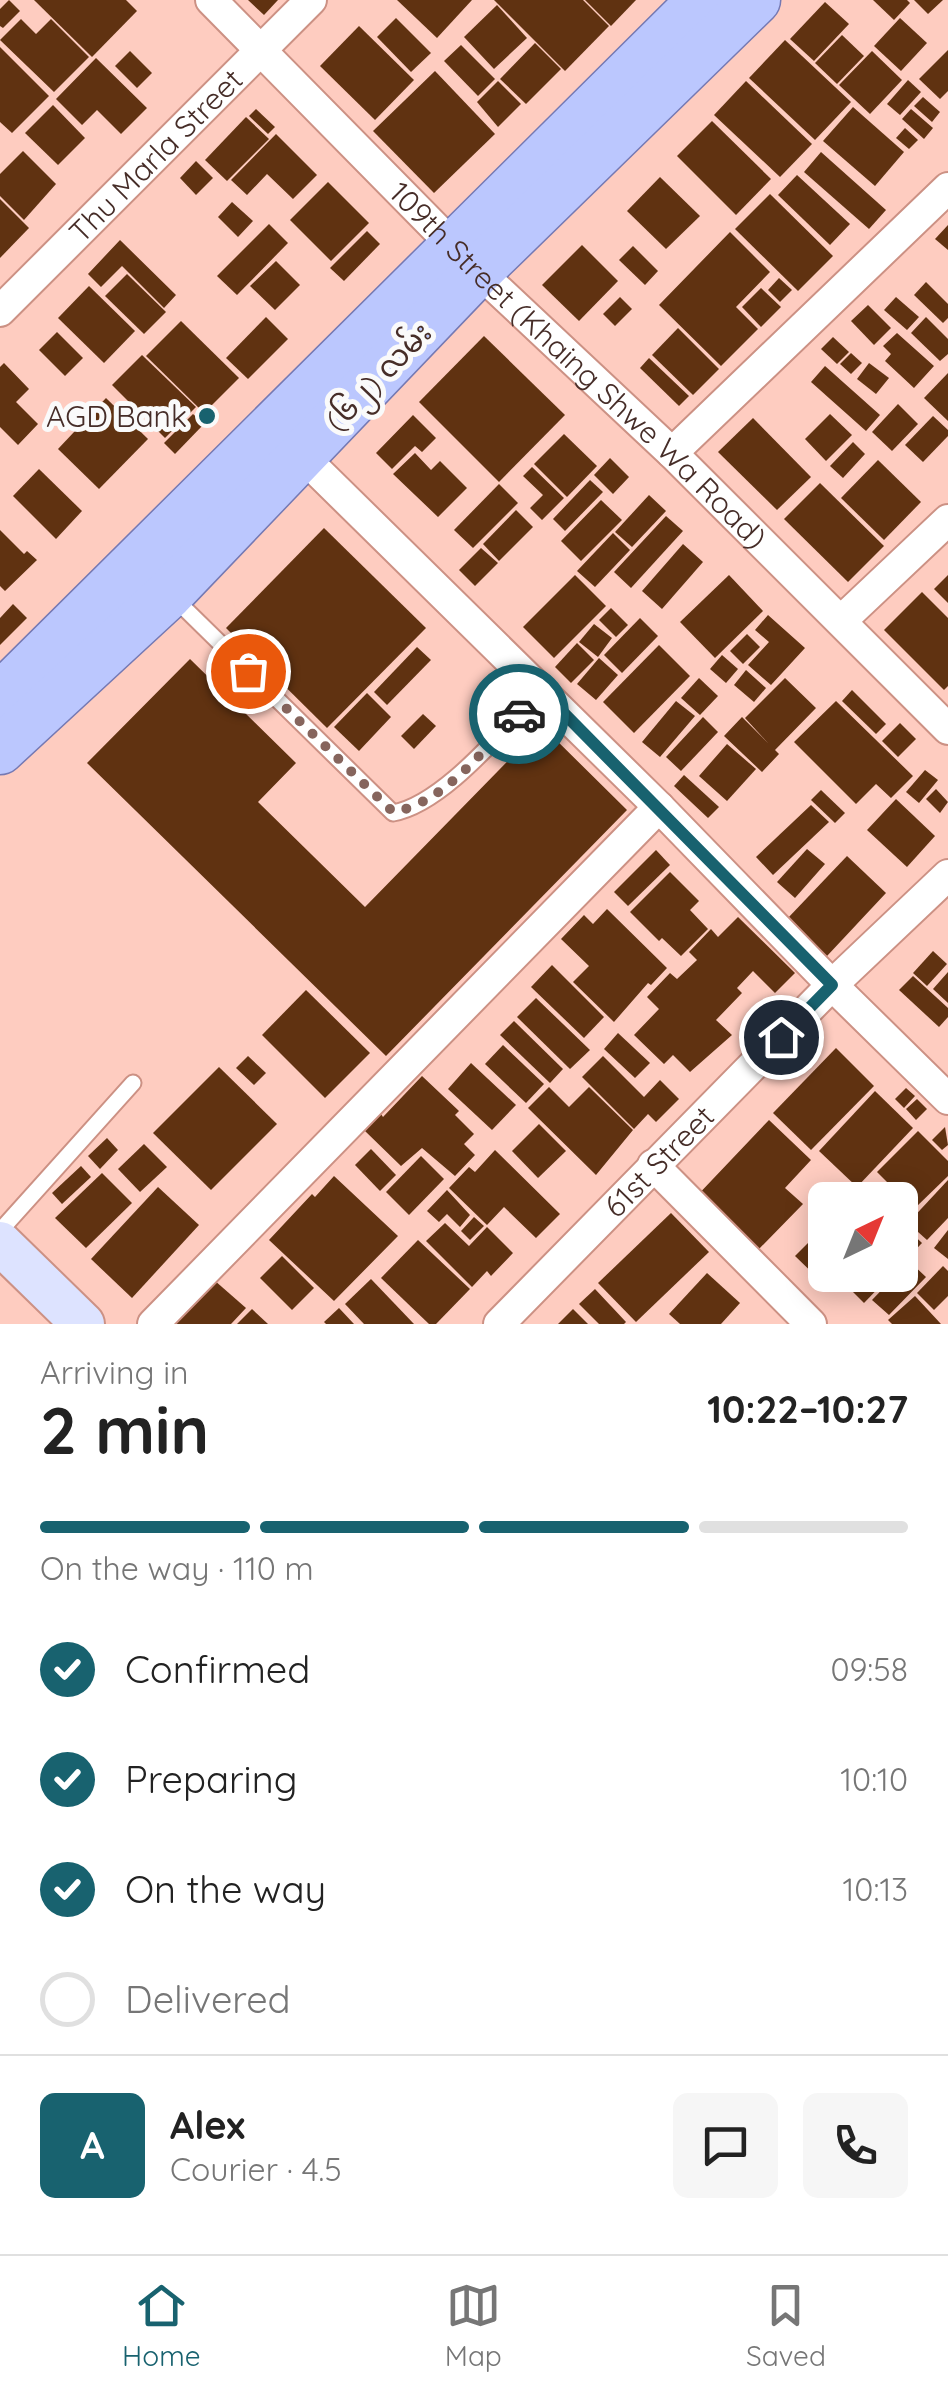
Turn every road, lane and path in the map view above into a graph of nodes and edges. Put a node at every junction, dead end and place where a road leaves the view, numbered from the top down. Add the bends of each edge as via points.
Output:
1 (211, 0) edge
2 (311, 0) edge
3 (702, 0) edge
4 (756, 0) edge
5 (261, 49) junction
6 (948, 188) edge
7 (466, 258) junction
8 (0, 311) edge
9 (287, 441) junction
10 (672, 454) junction
11 (948, 520) edge
12 (169, 594) junction
13 (842, 620) junction
14 (542, 691) junction
15 (0, 696) edge
16 (948, 729) edge
17 (0, 750) edge
18 (659, 806) junction
19 (948, 875) edge
20 (832, 985) junction
21 (133, 1083) dead end
22 (948, 1099) edge
23 (653, 1165) junction
24 (0, 1231) edge
25 (0, 1243) edge
26 (82, 1324) edge
27 (153, 1324) edge
28 (499, 1324) edge
29 (811, 1324) edge

1 - 5 street, 109th Street (Khaing Shwe Wa Road)
2 - 5 street, Thu Marla Street
3 - 7 main road, (၆၂) လမ်း
4 - 7 main road, (၆၂) လမ်း
5 - 7 street, 109th Street (Khaing Shwe Wa Road)
5 - 8 street, Thu Marla Street
6 - 10 street
7 - 9 main road, (၆၂) လမ်း
7 - 10 street, 109th Street (Khaing Shwe Wa Road)
9 - 12 main road, (၆၂) လမ်း
9 - 14 street
9 - 15 main road, (၆၂) လမ်း
10 - 13 street, 109th Street (Khaing Shwe Wa Road)
11 - 13 street
12 - 14 lane via 393,812 438,794
12 - 17 main road, (၆၂) လမ်း
13 - 16 street, 109th Street (Khaing Shwe Wa Road)
14 - 18 street
18 - 20 street
18 - 27 street
19 - 20 street, 61st Street
20 - 22 street
20 - 23 street, 61st Street
21 - 24 lane
23 - 28 street, 61st Street
23 - 29 street
25 - 26 main road

